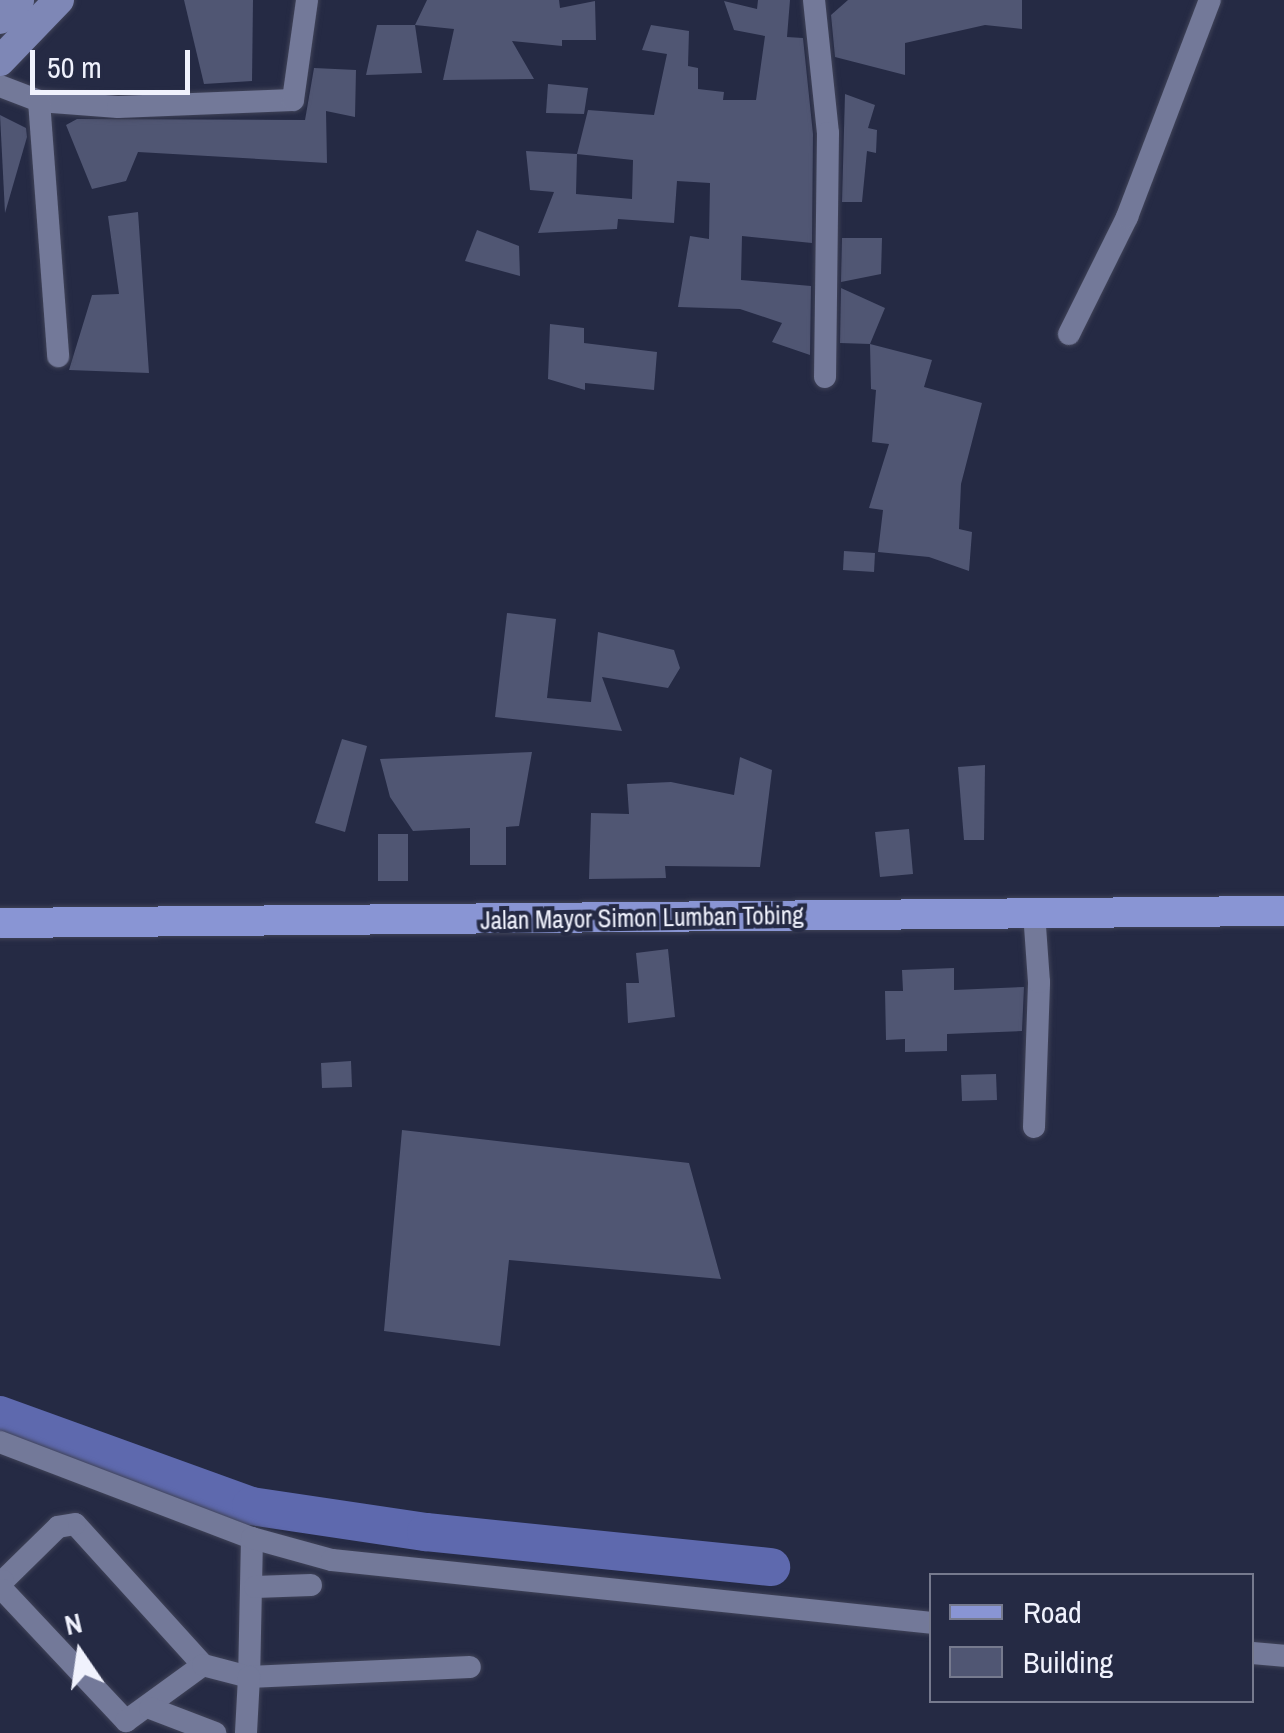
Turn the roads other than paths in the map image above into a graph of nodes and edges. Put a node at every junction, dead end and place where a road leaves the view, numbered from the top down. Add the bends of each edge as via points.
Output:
1 (19, 0) edge
2 (60, 0) edge
3 (307, 0) edge
4 (814, 0) edge
5 (1210, 0) edge
6 (0, 19) edge
7 (0, 61) edge
8 (0, 86) edge
9 (39, 100) junction
10 (1069, 334) dead end
11 (58, 356) dead end
12 (826, 377) dead end
13 (1284, 911) edge
14 (1034, 913) junction
15 (0, 923) edge
16 (1034, 1127) dead end
17 (0, 1442) edge
18 (252, 1538) junction
19 (311, 1585) dead end
20 (255, 1588) junction
21 (929, 1623) edge
22 (1254, 1653) edge
23 (1284, 1656) edge
24 (203, 1665) junction
25 (470, 1667) dead end
26 (248, 1677) junction
27 (150, 1708) junction
28 (215, 1733) edge
29 (246, 1733) edge

1 - 6 street
2 - 7 street
3 - 9 street via 293,100 118,106
4 - 12 street via 828,133
5 - 10 street via 1127,217
8 - 9 street
9 - 11 street
13 - 14 main road, Jalan Mayor Simon Lumban Tobing
14 - 15 main road, Jalan Mayor Simon Lumban Tobing
14 - 16 street
17 - 18 street
18 - 20 street
18 - 21 street via 350,1562
19 - 20 street
20 - 26 street
22 - 23 street
24 - 26 street
24 - 27 street
24 - 27 street via 75,1524 58,1527 7,1575 3,1590 126,1721
25 - 26 street
26 - 29 street
27 - 28 street

